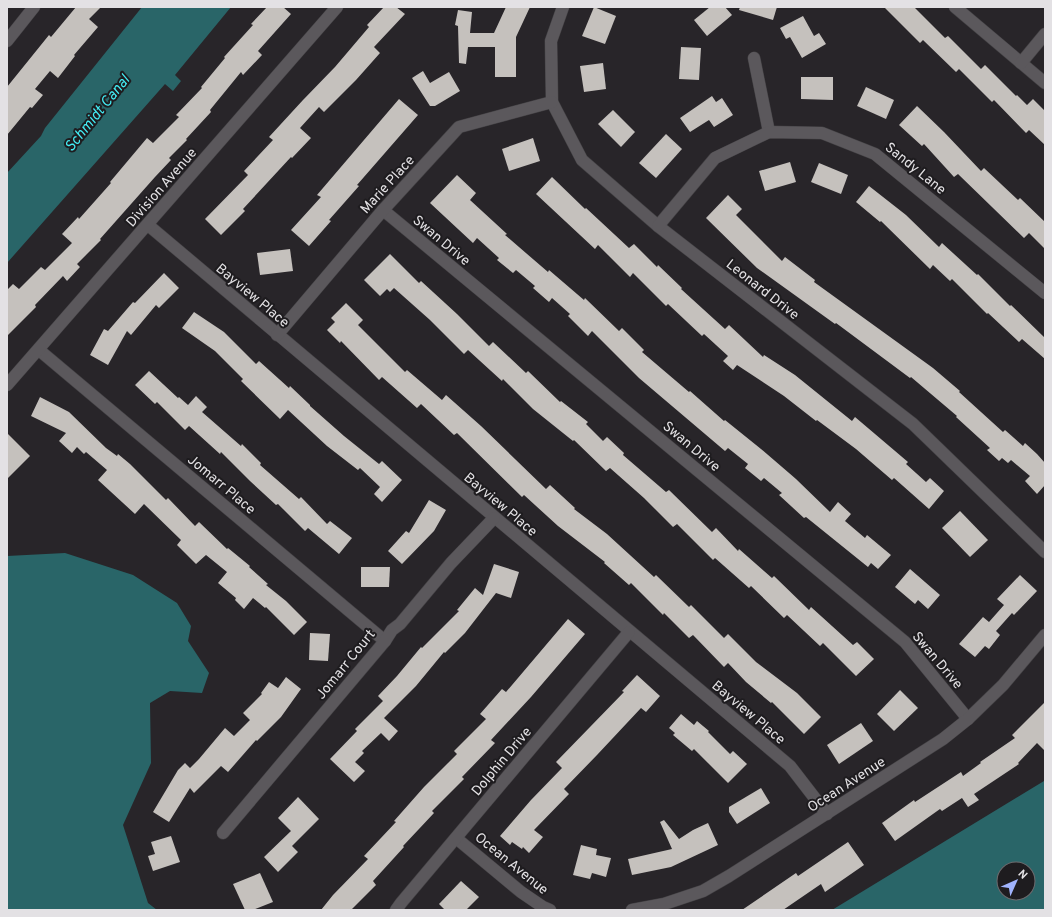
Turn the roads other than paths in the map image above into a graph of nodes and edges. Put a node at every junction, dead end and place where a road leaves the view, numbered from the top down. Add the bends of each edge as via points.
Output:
1 (34, 7) edge
2 (337, 7) edge
3 (563, 7) edge
4 (954, 7) edge
5 (1045, 34) edge
6 (7, 41) edge
7 (754, 58) dead end
8 (1021, 63) junction
9 (1045, 83) edge
10 (552, 102) junction
11 (769, 132) junction
12 (383, 210) junction
13 (148, 225) junction
14 (658, 226) junction
15 (1045, 293) edge
16 (277, 335) junction
17 (39, 350) junction
18 (7, 385) edge
19 (494, 518) junction
20 (1045, 552) edge
21 (629, 632) junction
22 (1045, 635) edge
23 (385, 641) junction
24 (968, 719) junction
25 (826, 814) junction
26 (223, 833) dead end
27 (456, 838) junction
28 (396, 910) edge
29 (550, 910) edge
30 (632, 910) edge

1 - 6 street
2 - 13 street, Division Avenue
3 - 10 street, Leonard Drive via 551,41
4 - 8 street
5 - 8 street
7 - 11 street
8 - 9 street
10 - 12 street, Marie Place via 459,127
10 - 14 street, Leonard Drive via 582,160
11 - 14 street, Sandy Lane via 715,158
11 - 15 street, Sandy Lane via 822,134 875,154
12 - 16 street, Marie Place
12 - 24 street, Swan Drive via 904,642
13 - 16 street, Bayview Place
13 - 17 street, Division Avenue
14 - 20 street, Leonard Drive via 913,424
16 - 19 street, Bayview Place
17 - 18 street, Division Avenue
17 - 23 street, Jomarr Place
19 - 21 street, Bayview Place
19 - 23 street, Jomarr Court via 450,563
21 - 25 street, Bayview Place via 790,766
21 - 27 street, Dolphin Drive
22 - 24 street, Ocean Avenue via 1003,685
23 - 26 street, Jomarr Court
24 - 25 street, Ocean Avenue via 943,739
25 - 30 street, Ocean Avenue via 703,891 664,904
27 - 28 street, Dolphin Drive
27 - 29 street, Ocean Avenue via 521,892

